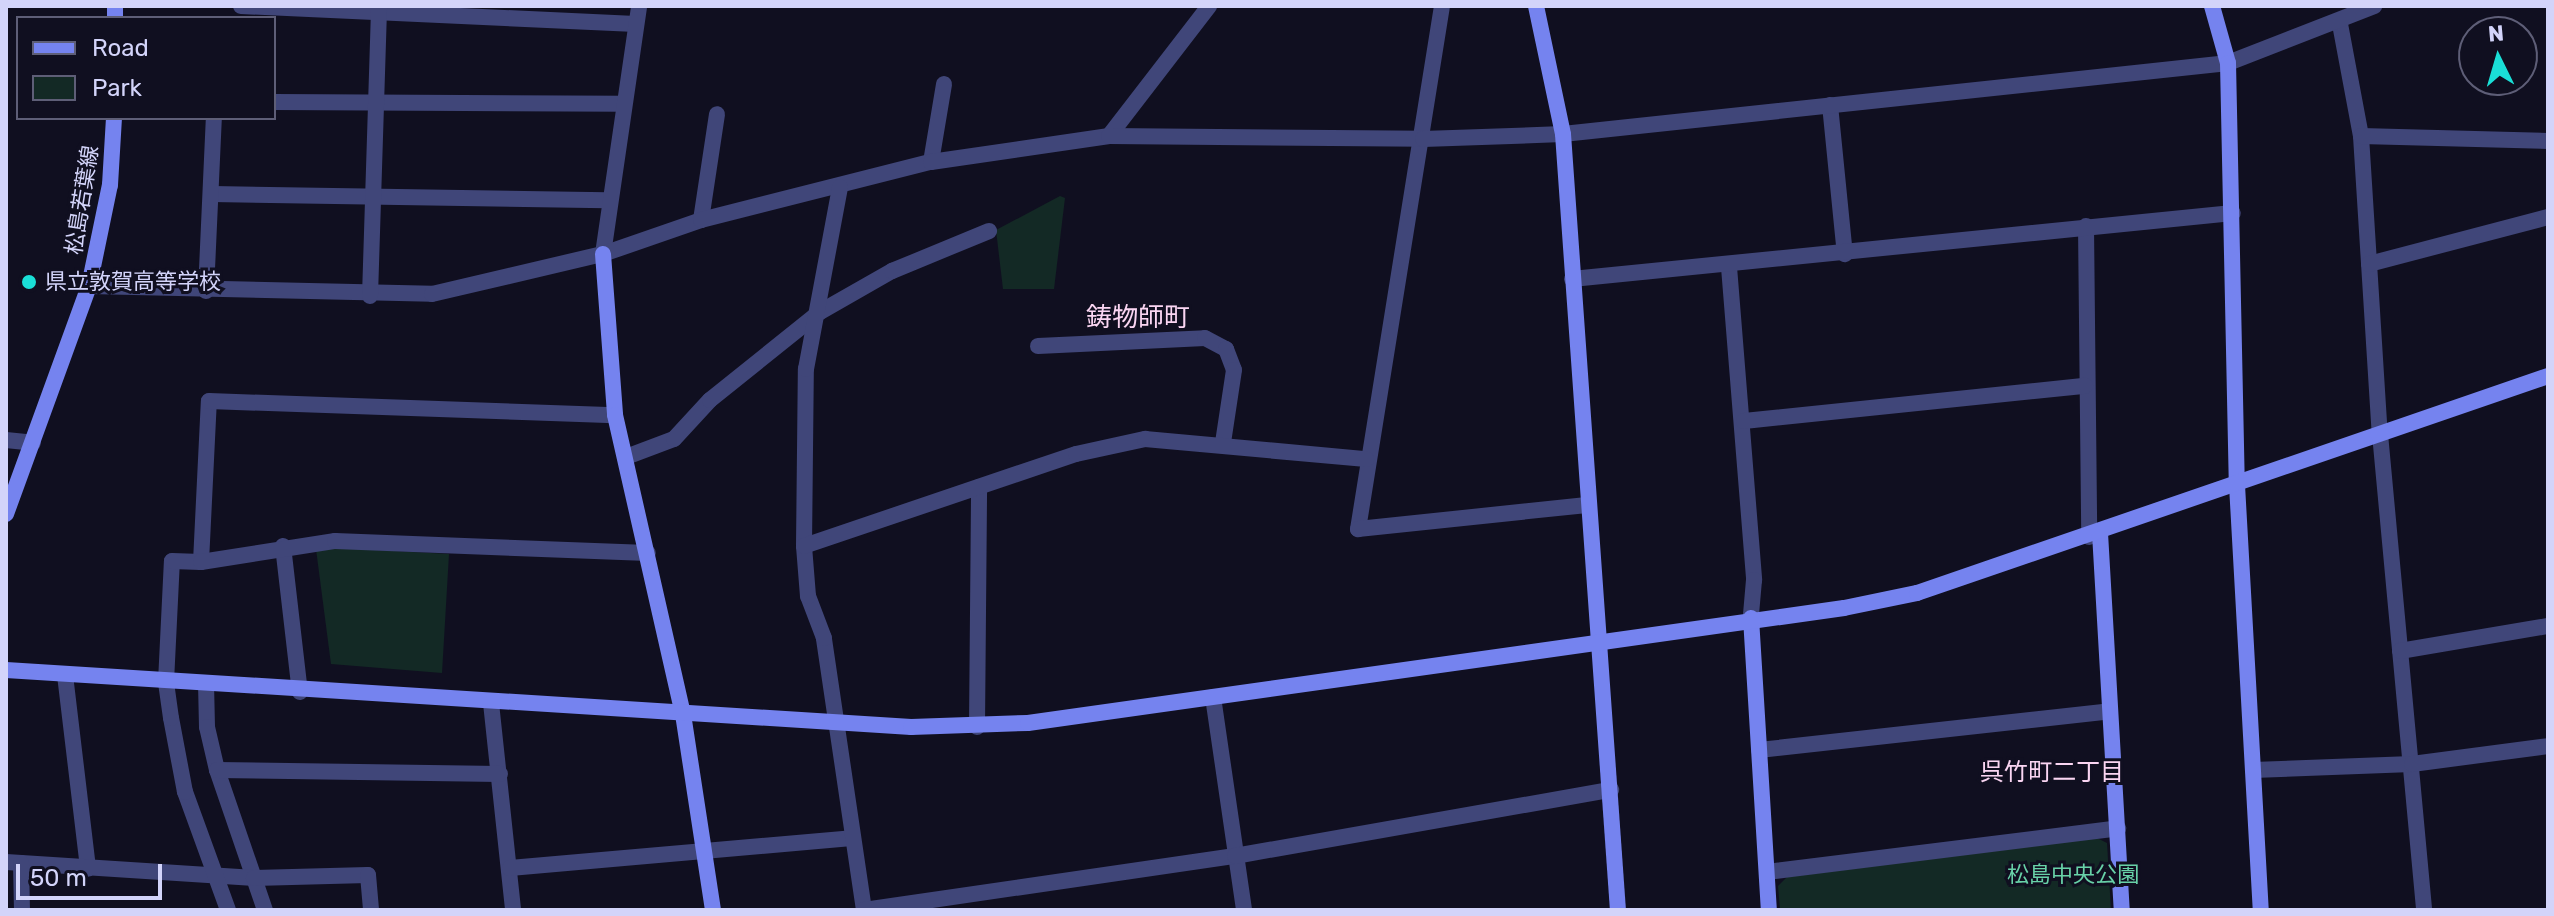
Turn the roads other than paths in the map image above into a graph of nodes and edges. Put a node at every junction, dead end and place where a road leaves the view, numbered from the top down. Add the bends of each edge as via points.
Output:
1 (241, 6) edge
2 (639, 6) edge
3 (1209, 6) edge
4 (1442, 6) edge
5 (1536, 6) edge
6 (2212, 6) edge
7 (2374, 6) edge
8 (379, 9) edge
9 (441, 11) edge
10 (636, 24) junction
11 (2340, 24) junction
12 (2228, 63) junction
13 (944, 84) dead end
14 (276, 102) edge
15 (377, 103) junction
16 (624, 104) junction
17 (1830, 105) junction
18 (717, 114) dead end
19 (114, 120) edge
20 (214, 120) edge
21 (1563, 134) junction
22 (1109, 136) junction
23 (2361, 136) junction
24 (1423, 139) junction
25 (2548, 141) edge
26 (931, 162) junction
27 (840, 187) junction
28 (212, 194) junction
29 (375, 197) junction
30 (607, 200) junction
31 (2233, 213) junction
32 (2548, 217) edge
33 (701, 220) junction
34 (2086, 226) junction
35 (989, 231) dead end
36 (603, 254) junction
37 (1845, 254) junction
38 (2369, 264) junction
39 (1729, 267) junction
40 (1572, 279) junction
41 (89, 286) junction
42 (206, 291) junction
43 (370, 296) junction
44 (820, 312) junction
45 (1038, 346) dead end
46 (2548, 376) edge
47 (2085, 386) junction
48 (615, 415) junction
49 (1744, 421) junction
50 (2380, 434) junction
51 (6, 440) edge
52 (33, 443) junction
53 (1223, 443) junction
54 (626, 457) junction
55 (1366, 459) junction
56 (2237, 485) junction
57 (979, 487) junction
58 (1587, 505) junction
59 (6, 514) edge
60 (2095, 535) junction
61 (283, 546) junction
62 (804, 546) junction
63 (648, 553) junction
64 (201, 562) junction
65 (1751, 618) junction
66 (2548, 626) edge
67 (1596, 640) junction
68 (2400, 651) junction
69 (6, 670) edge
70 (65, 675) junction
71 (166, 682) junction
72 (206, 683) junction
73 (300, 692) junction
74 (1213, 697) junction
75 (491, 703) junction
76 (2110, 711) junction
77 (683, 714) junction
78 (836, 722) junction
79 (977, 727) junction
80 (2548, 746) edge
81 (1759, 750) junction
82 (2412, 764) junction
83 (217, 770) junction
84 (2253, 770) junction
85 (500, 774) junction
86 (1611, 790) junction
87 (2118, 828) junction
88 (852, 838) junction
89 (704, 850) junction
90 (1235, 856) junction
91 (13, 863) edge
92 (510, 868) junction
93 (88, 869) junction
94 (1767, 872) junction
95 (216, 876) junction
96 (254, 878) junction
97 (22, 910) edge
98 (228, 910) edge
99 (265, 910) edge
100 (371, 910) edge
101 (513, 910) edge
102 (713, 910) edge
103 (864, 910) edge
104 (1244, 910) edge
105 (1618, 910) edge
106 (1769, 910) edge
107 (2122, 910) edge
108 (2261, 910) edge
109 (2424, 910) edge

1 - 8 street
2 - 10 street
3 - 22 street
4 - 24 street
5 - 21 street
6 - 12 street
7 - 11 street
8 - 9 street
8 - 15 street
9 - 10 street
10 - 16 street
11 - 12 street
11 - 23 street
12 - 17 street
12 - 31 street
13 - 26 street
14 - 15 street
15 - 16 street
15 - 29 street
16 - 30 street
17 - 21 street
17 - 37 street
18 - 33 street
19 - 41 street, 松島若葉線 via 110,185
20 - 28 street
21 - 24 street
21 - 40 street
22 - 24 street
22 - 26 street
23 - 25 street
23 - 38 street
24 - 55 street
26 - 27 street
27 - 33 street
27 - 44 street
28 - 29 street
28 - 42 street
29 - 30 street
29 - 43 street
30 - 36 street
31 - 34 street
31 - 56 street
32 - 38 street
33 - 36 street
34 - 37 street
34 - 47 street
35 - 44 street via 892,271
36 - 43 street via 432,294
36 - 48 street
37 - 39 street
38 - 50 street
39 - 40 street
39 - 49 street
40 - 58 street
41 - 42 street
41 - 52 street, 松島若葉線
42 - 43 street
44 - 54 street via 710,400 674,439
44 - 62 street via 806,369
45 - 53 street via 1205,338 1226,349 1234,370
46 - 50 street
47 - 49 street
47 - 60 street
48 - 54 street
48 - 64 street via 209,401
49 - 65 street via 1754,580
50 - 56 street
50 - 68 street
51 - 52 street
52 - 59 street, 松島若葉線
53 - 55 street
53 - 57 street via 1145,439 1076,454
54 - 63 street
55 - 58 street via 1358,529
56 - 60 street
56 - 84 street
57 - 62 street
57 - 79 street
58 - 67 street
60 - 65 street via 1917,593
60 - 76 street
61 - 63 street via 335,541
61 - 64 street
61 - 73 street
62 - 78 street via 808,596 824,638
63 - 77 street
64 - 71 street via 172,561
65 - 67 street
65 - 81 street
66 - 68 street
67 - 74 street
67 - 86 street
68 - 82 street
69 - 70 street
70 - 71 street
70 - 93 street
71 - 72 street
71 - 95 street via 185,792
72 - 73 street
72 - 83 street via 207,727
73 - 75 street
74 - 79 street
74 - 90 street
75 - 77 street
75 - 85 street
76 - 81 street
76 - 87 street
77 - 78 street
77 - 89 street
78 - 79 street
78 - 88 street
80 - 82 street
81 - 94 street
82 - 84 street
82 - 109 street
83 - 85 street
83 - 96 street
84 - 108 street
85 - 92 street
86 - 90 street
86 - 105 street
87 - 94 street
87 - 107 street
88 - 89 street
88 - 103 street
89 - 92 street
89 - 102 street
90 - 103 street
90 - 104 street
91 - 93 street
91 - 97 street
92 - 101 street
93 - 95 street
94 - 106 street
95 - 96 street
95 - 98 street
96 - 99 street
96 - 100 street via 368,875

